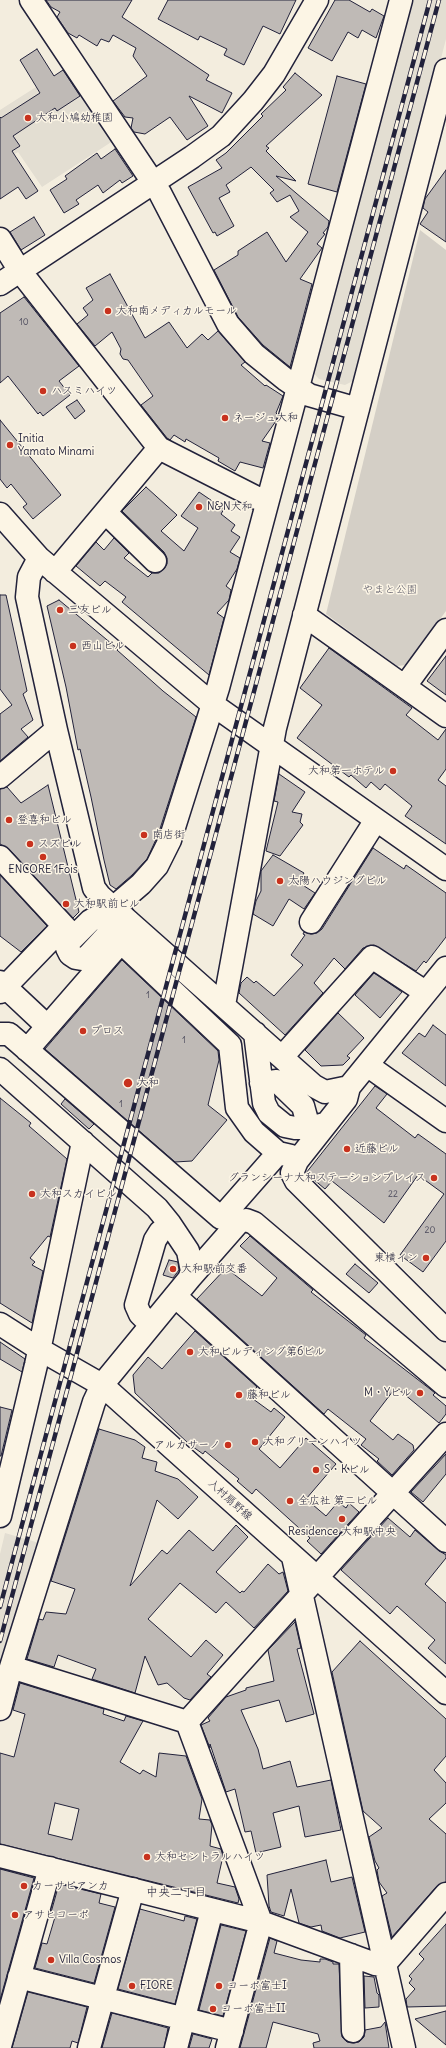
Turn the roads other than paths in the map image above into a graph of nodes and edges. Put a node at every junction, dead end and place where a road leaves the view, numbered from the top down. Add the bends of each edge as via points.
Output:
1 (31, 0) edge
2 (318, 0) edge
3 (401, 0) edge
4 (445, 78) edge
5 (153, 184) junction
6 (0, 239) edge
7 (20, 271) junction
8 (0, 284) edge
9 (299, 387) junction
10 (358, 409) junction
11 (159, 448) junction
12 (267, 503) junction
13 (106, 513) junction
14 (0, 514) edge
15 (155, 561) dead end
16 (47, 565) junction
17 (304, 615) junction
18 (446, 630) edge
19 (405, 686) junction
20 (212, 704) junction
21 (446, 716) edge
22 (56, 730) junction
23 (272, 745) junction
24 (0, 777) edge
25 (376, 820) junction
26 (0, 857) edge
27 (446, 869) edge
28 (311, 922) dead end
29 (119, 925) junction
30 (66, 934) junction
31 (446, 968) edge
32 (2, 987) edge
33 (425, 992) junction
34 (224, 1005) junction
35 (47, 1026) junction
36 (255, 1033) junction
37 (0, 1034) edge
38 (27, 1050) junction
39 (282, 1057) junction
40 (367, 1065) junction
41 (0, 1068) edge
42 (261, 1083) junction
43 (350, 1087) junction
44 (446, 1121) edge
45 (317, 1126) junction
46 (121, 1132) junction
47 (83, 1142) junction
48 (115, 1156) dead end
49 (170, 1224) junction
50 (189, 1279) junction
51 (175, 1296) junction
52 (0, 1324) edge
53 (152, 1325) junction
54 (446, 1330) edge
55 (39, 1349) junction
56 (102, 1385) junction
57 (446, 1386) edge
58 (446, 1434) edge
59 (3, 1492) edge
60 (393, 1493) junction
61 (0, 1516) edge
62 (446, 1540) edge
63 (293, 1557) junction
64 (318, 1578) junction
65 (301, 1598) junction
66 (11, 1667) junction
67 (446, 1693) edge
68 (0, 1709) edge
69 (187, 1722) junction
70 (0, 1856) edge
71 (50, 1868) junction
72 (133, 1889) junction
73 (446, 1894) edge
74 (212, 1910) junction
75 (260, 1922) junction
76 (351, 1955) junction
77 (384, 1965) junction
78 (19, 1977) junction
79 (103, 1998) junction
80 (184, 2018) junction
81 (353, 2032) dead end
82 (229, 2039) edge
83 (402, 2040) edge
84 (0, 2046) edge
85 (89, 2048) edge
86 (176, 2048) edge
87 (418, 2048) edge

1 - 5 street
2 - 5 street via 274,74 253,101 221,136
3 - 9 street
4 - 10 street
5 - 7 street
5 - 9 street via 228,324 254,354
6 - 7 street
7 - 8 street
7 - 11 street
9 - 10 street via 309,395
9 - 12 street
10 - 17 street
11 - 12 street
11 - 13 street
12 - 20 street
13 - 15 street
13 - 16 street
14 - 16 street
16 - 20 street
16 - 22 street via 29,577 28,597
17 - 19 street
17 - 23 street
18 - 19 street
19 - 21 street
20 - 23 street
20 - 29 street via 170,840 157,866 141,884
22 - 24 street
22 - 29 street via 91,880
23 - 25 street
23 - 34 street
25 - 27 street
25 - 28 street
26 - 30 street
29 - 30 street via 82,959 70,954
29 - 34 street
29 - 35 street
29 - 46 street via 230,1045 237,1108 254,1132 284,1155 221,1218
30 - 32 street
31 - 33 street
32 - 35 street
33 - 39 street via 372,957
33 - 40 street
34 - 36 street
35 - 38 street
36 - 39 street
36 - 42 street
37 - 38 street via 9,1034
38 - 46 street
39 - 43 street via 320,1090 332,1092
40 - 43 street
40 - 44 street
41 - 47 street
42 - 45 street via 277,1082 303,1106
42 - 45 street via 264,1103 276,1120 285,1126 295,1128
43 - 45 street via 346,1099
45 - 54 street via 293,1168 294,1177
46 - 48 street
47 - 49 street via 157,1208
47 - 55 street
49 - 50 street via 188,1251 192,1271
49 - 53 street via 157,1236 136,1305 140,1314
50 - 51 street
50 - 57 street via 239,1222 246,1220 254,1223
51 - 53 street
51 - 60 street
52 - 55 street, 入村扇野線
53 - 56 street
55 - 56 street, 入村扇野線
55 - 59 street
56 - 63 street, 入村扇野線
56 - 66 street via 94,1402
58 - 60 street
59 - 61 street
60 - 62 street
60 - 64 street
63 - 64 street, 入村扇野線
63 - 65 street
64 - 65 street
64 - 67 street, 入村扇野線
65 - 69 street
65 - 77 street
66 - 68 street
66 - 69 street
69 - 75 street
70 - 71 street
71 - 72 street
71 - 78 street
72 - 74 street
72 - 79 street
73 - 77 street
74 - 75 street
74 - 80 street
75 - 76 street
75 - 82 street
76 - 77 street
76 - 81 street
77 - 83 street
78 - 79 street
78 - 84 street
79 - 80 street
79 - 85 street
80 - 82 street
80 - 86 street
83 - 87 street

